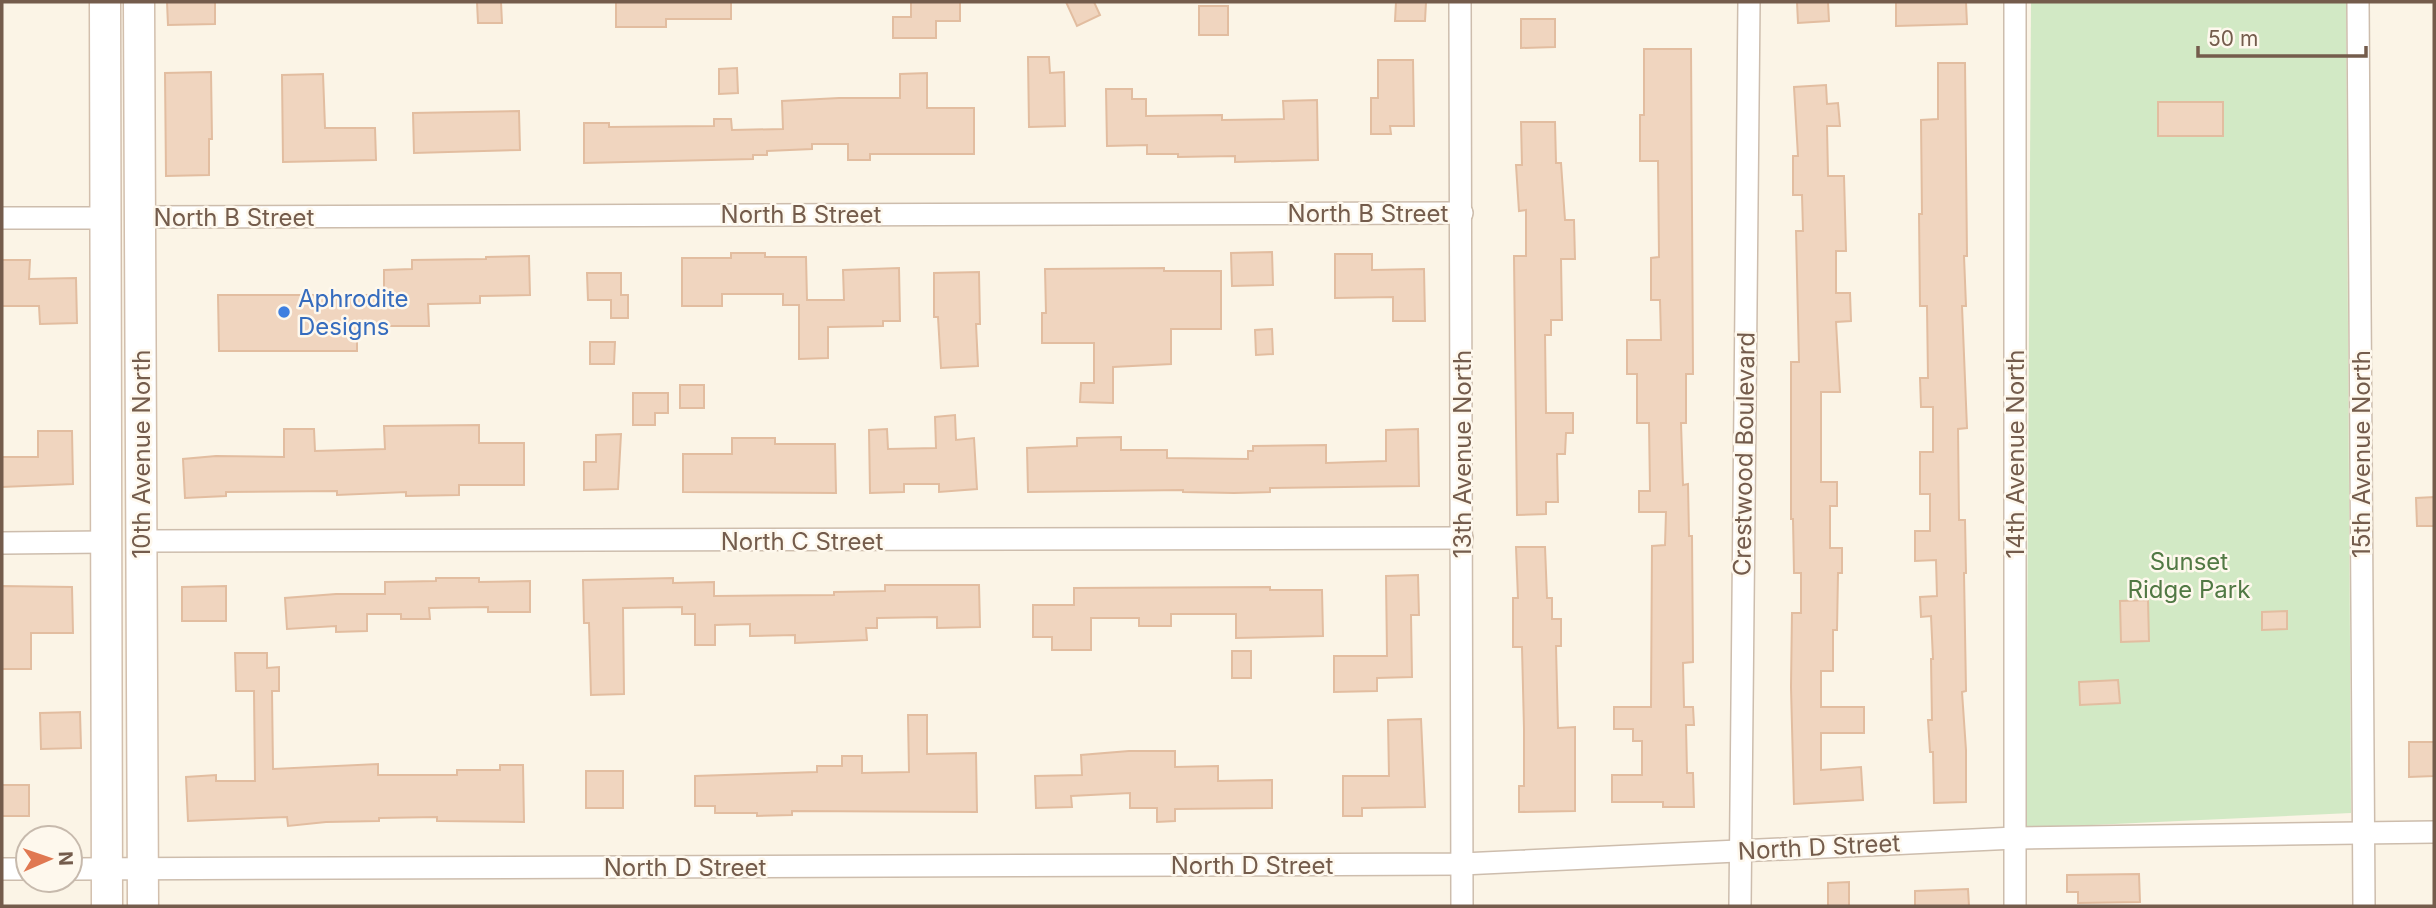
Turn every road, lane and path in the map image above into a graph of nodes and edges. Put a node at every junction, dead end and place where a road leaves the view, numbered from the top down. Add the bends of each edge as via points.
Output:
1 (105, 2) edge
2 (139, 2) edge
3 (1460, 2) edge
4 (1749, 2) edge
5 (2015, 2) edge
6 (2358, 2) edge
7 (1462, 212) junction
8 (139, 217) junction
9 (2, 218) edge
10 (104, 218) junction
11 (1462, 538) junction
12 (142, 541) junction
13 (2, 542) edge
14 (106, 542) junction
15 (2434, 832) edge
16 (2364, 833) junction
17 (2015, 838) junction
18 (1740, 851) junction
19 (1462, 864) junction
20 (84, 869) edge
21 (107, 869) junction
22 (143, 869) junction
23 (107, 906) edge
24 (143, 906) edge
25 (1462, 906) edge
26 (1740, 906) edge
27 (2015, 906) edge
28 (2364, 906) edge

1 - 10 main road, 10th Avenue North
2 - 8 main road, 10th Avenue North
3 - 7 street, 13th Avenue North
4 - 18 street, Crestwood Boulevard
5 - 17 street, 14th Avenue North
6 - 16 street, 15th Avenue North
7 - 8 street, North B Street
7 - 11 street, 13th Avenue North
8 - 12 main road, 10th Avenue North
9 - 10 street
10 - 14 main road, 10th Avenue North
11 - 12 street, North C Street
11 - 19 street, 13th Avenue North
12 - 22 main road, 10th Avenue North
13 - 14 street
14 - 21 main road, 10th Avenue North
15 - 16 street, North D Street
16 - 17 street, North D Street
16 - 28 street, 15th Avenue North
17 - 18 street, North D Street
17 - 27 street, 14th Avenue North
18 - 19 street, North D Street
18 - 26 street, Crestwood Boulevard
19 - 22 street, North D Street
19 - 25 street, 13th Avenue North
20 - 21 street, North D Street
21 - 22 street, North D Street
21 - 23 main road, 10th Avenue North
22 - 24 main road, 10th Avenue North

